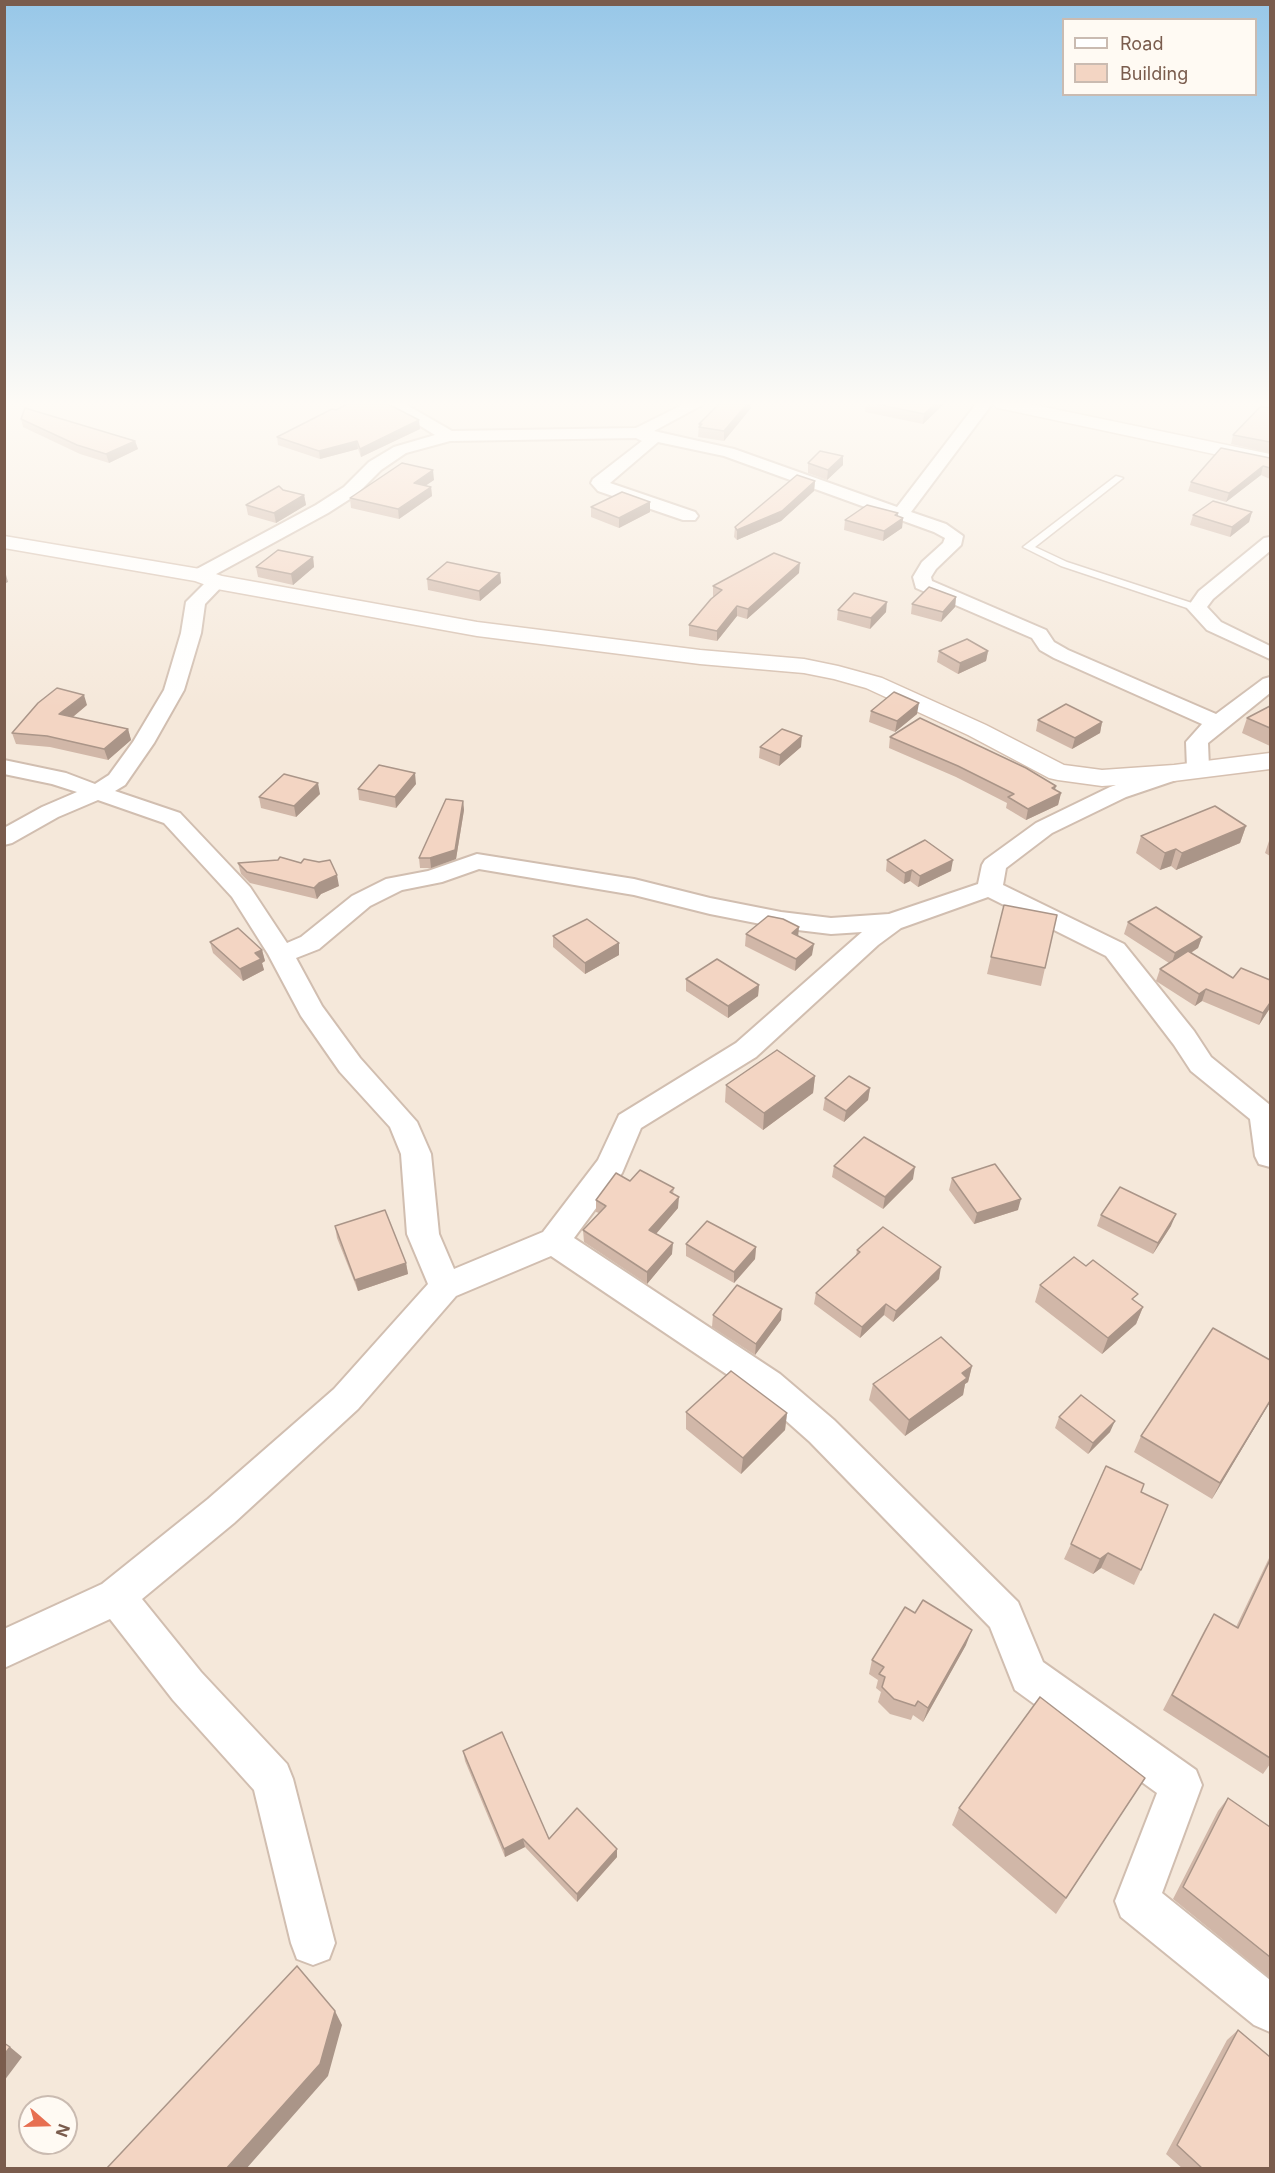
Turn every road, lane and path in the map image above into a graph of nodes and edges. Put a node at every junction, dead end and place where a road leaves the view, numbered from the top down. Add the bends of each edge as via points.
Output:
1 (328, 505) edge
2 (658, 505) edge
3 (876, 505) edge
4 (907, 505) edge
5 (1083, 505) edge
6 (900, 514) junction
7 (689, 516) dead end
8 (4, 542) edge
9 (1270, 542) edge
10 (208, 578) junction
11 (1197, 608) junction
12 (1270, 652) edge
13 (1270, 683) edge
14 (1217, 723) junction
15 (1270, 760) edge
16 (4, 767) edge
17 (1198, 768) junction
18 (1174, 773) junction
19 (97, 792) junction
20 (4, 838) edge
21 (990, 888) junction
22 (892, 922) junction
23 (281, 954) junction
24 (1270, 1156) edge
25 (554, 1240) junction
26 (445, 1287) junction
27 (116, 1597) junction
28 (5, 1649) edge
29 (313, 1943) dead end
30 (1270, 2009) edge

1 - 10 street
2 - 7 street
3 - 6 street
4 - 6 street
5 - 11 lane via 1028,547 1064,564
6 - 14 street via 954,536 952,545 922,577 923,584 1039,634 1047,646 1061,654
8 - 10 street
9 - 11 street via 1206,595
10 - 18 street via 477,629 804,666 874,683 1058,772 1102,778
10 - 19 street via 196,602 174,690 117,780
11 - 12 street via 1214,626
13 - 14 street
14 - 17 street via 1197,742
15 - 17 street
16 - 19 street via 58,778
17 - 18 street
18 - 21 street via 1118,792 1044,828 994,865
19 - 20 street
19 - 23 street via 172,818 241,892
21 - 22 street
21 - 24 street via 1115,950 1201,1064 1264,1115
22 - 23 street via 831,926 780,920 634,887 477,861 433,877 395,884 362,901 310,943
22 - 25 street via 746,1050 629,1122 611,1165
23 - 26 street via 311,1010 343,1056 402,1122 416,1154 423,1234
25 - 26 street
25 - 30 street via 768,1384 822,1431 1004,1615 1029,1676 1181,1785 1137,1901
26 - 27 street via 345,1399 221,1511
27 - 28 street
27 - 29 street via 187,1686 272,1779

